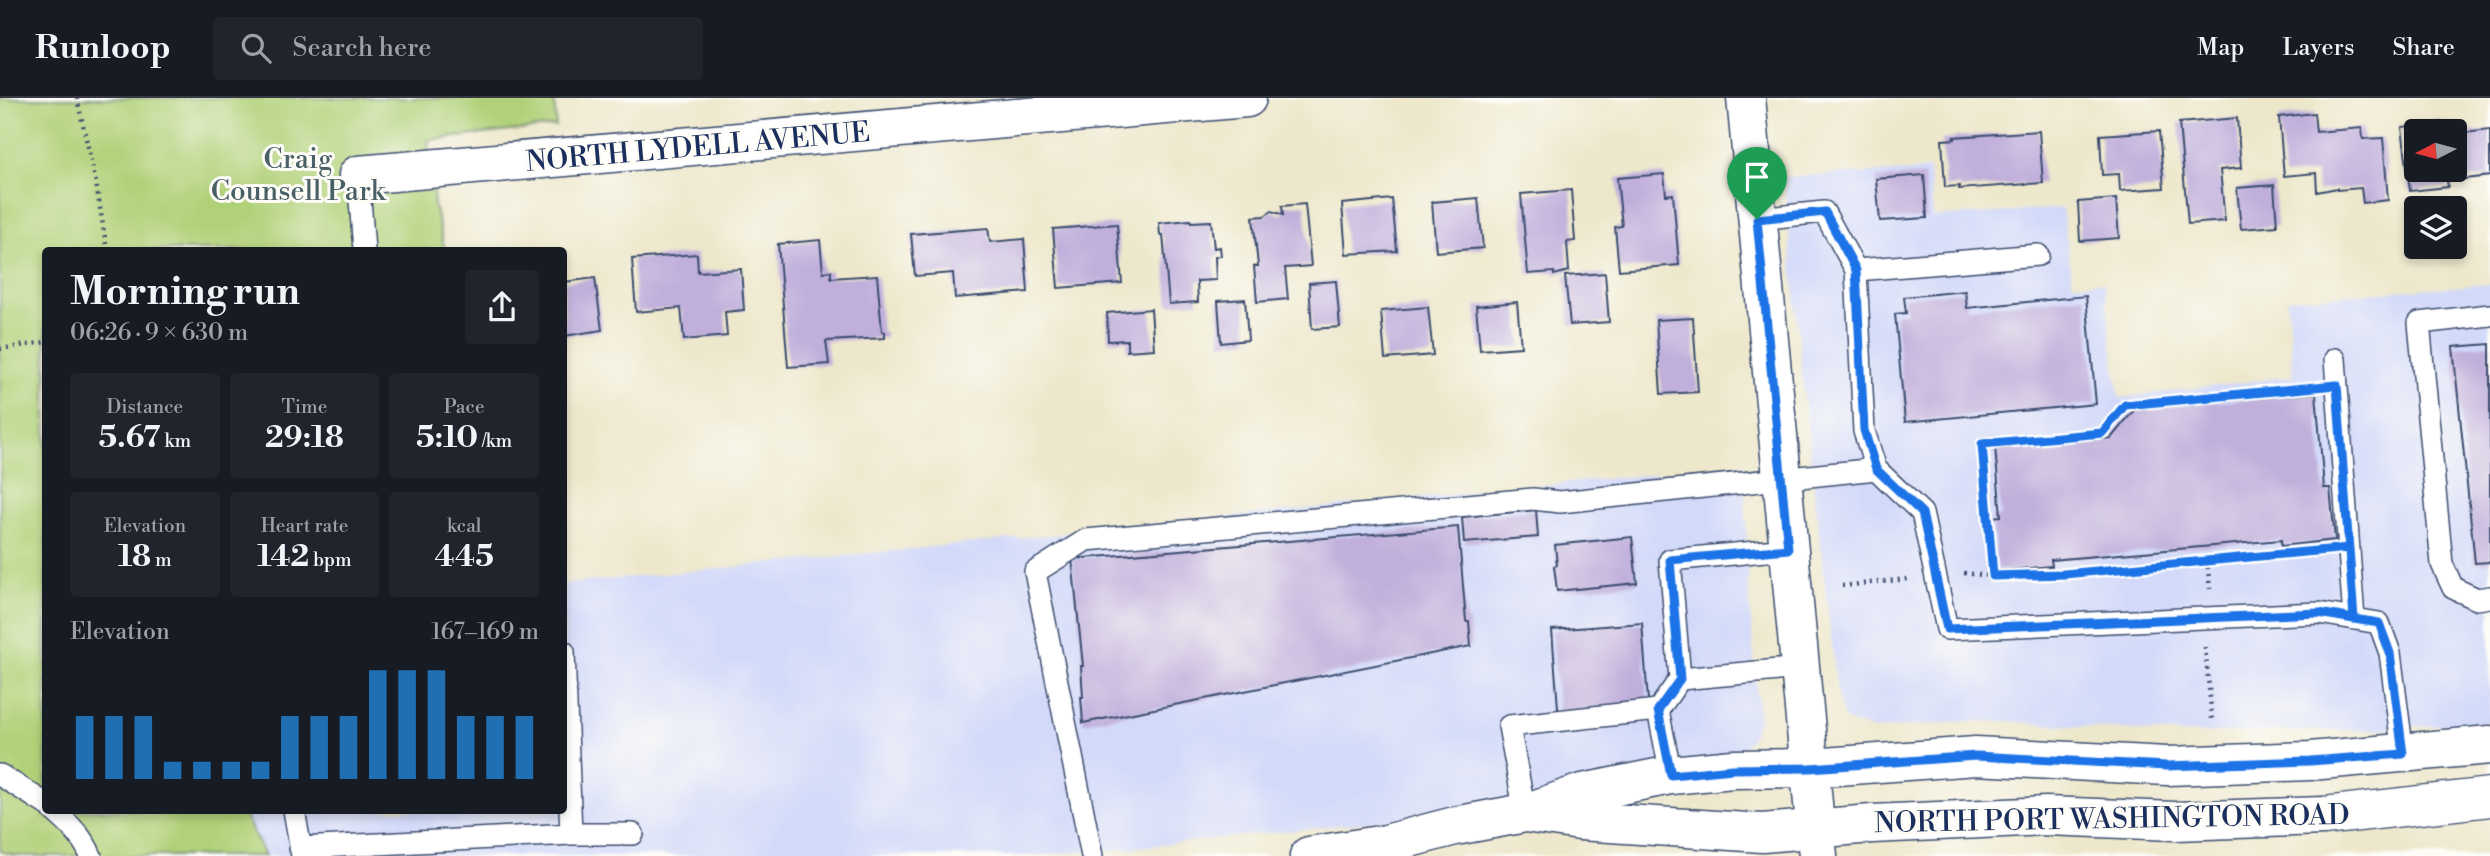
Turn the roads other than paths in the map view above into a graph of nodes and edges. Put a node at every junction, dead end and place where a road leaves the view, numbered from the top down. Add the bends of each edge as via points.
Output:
1 (1247, 98) edge
2 (1746, 98) edge
3 (358, 176) joint
4 (1757, 219) junction
5 (364, 247) edge
6 (2038, 255) dead end
7 (1856, 270) junction
8 (2490, 315) edge
9 (2335, 359) dead end
10 (1876, 469) junction
11 (1780, 470) junction
12 (1788, 549) junction
13 (2490, 597) edge
14 (2354, 619) junction
15 (1800, 668) junction
16 (1680, 679) junction
17 (1658, 710) junction
18 (567, 743) edge
19 (2490, 745) edge
20 (2403, 754) junction
21 (1810, 768) junction
22 (0, 775) edge
23 (1671, 775) junction
24 (2490, 797) edge
25 (42, 801) edge
26 (1525, 813) junction
27 (57, 814) edge
28 (295, 814) edge
29 (570, 834) junction
30 (632, 834) dead end
31 (1817, 842) edge
32 (301, 852) edge
33 (91, 856) edge
34 (1092, 856) edge
35 (1309, 856) edge

1 - 3 main road, NORTH LYDELL AVENUE
2 - 4 main road
3 - 5 lane
4 - 7 lane via 1825,212
4 - 11 main road
6 - 7 lane
7 - 10 lane via 1864,430
8 - 13 lane via 2419,323 2442,564 2453,588 2476,599
9 - 14 lane
10 - 11 lane
10 - 14 lane via 1922,513 1947,629 2319,613
11 - 12 main road
11 - 34 lane via 1560,502 1533,499 1086,540 1035,572
12 - 15 main road
12 - 16 lane via 1670,560
14 - 20 lane via 2379,623 2390,653
15 - 16 lane
15 - 21 main road
16 - 17 lane
17 - 23 lane
17 - 26 lane via 1509,726
18 - 29 lane
19 - 20 main road, NORTH PORT WASHINGTON ROAD
20 - 21 main road, NORTH PORT WASHINGTON ROAD via 2167,766 1976,756
21 - 23 main road, NORTH PORT WASHINGTON ROAD
21 - 31 main road
22 - 25 lane
23 - 26 main road, NORTH PORT WASHINGTON ROAD via 1583,793
24 - 31 main road, NORTH PORT WASHINGTON ROAD via 2324,816 2175,821 2046,816
26 - 31 main road, NORTH PORT WASHINGTON ROAD via 1762,833
26 - 35 main road, NORTH PORT WASHINGTON ROAD
27 - 33 lane
28 - 32 lane
29 - 30 lane
29 - 32 lane

